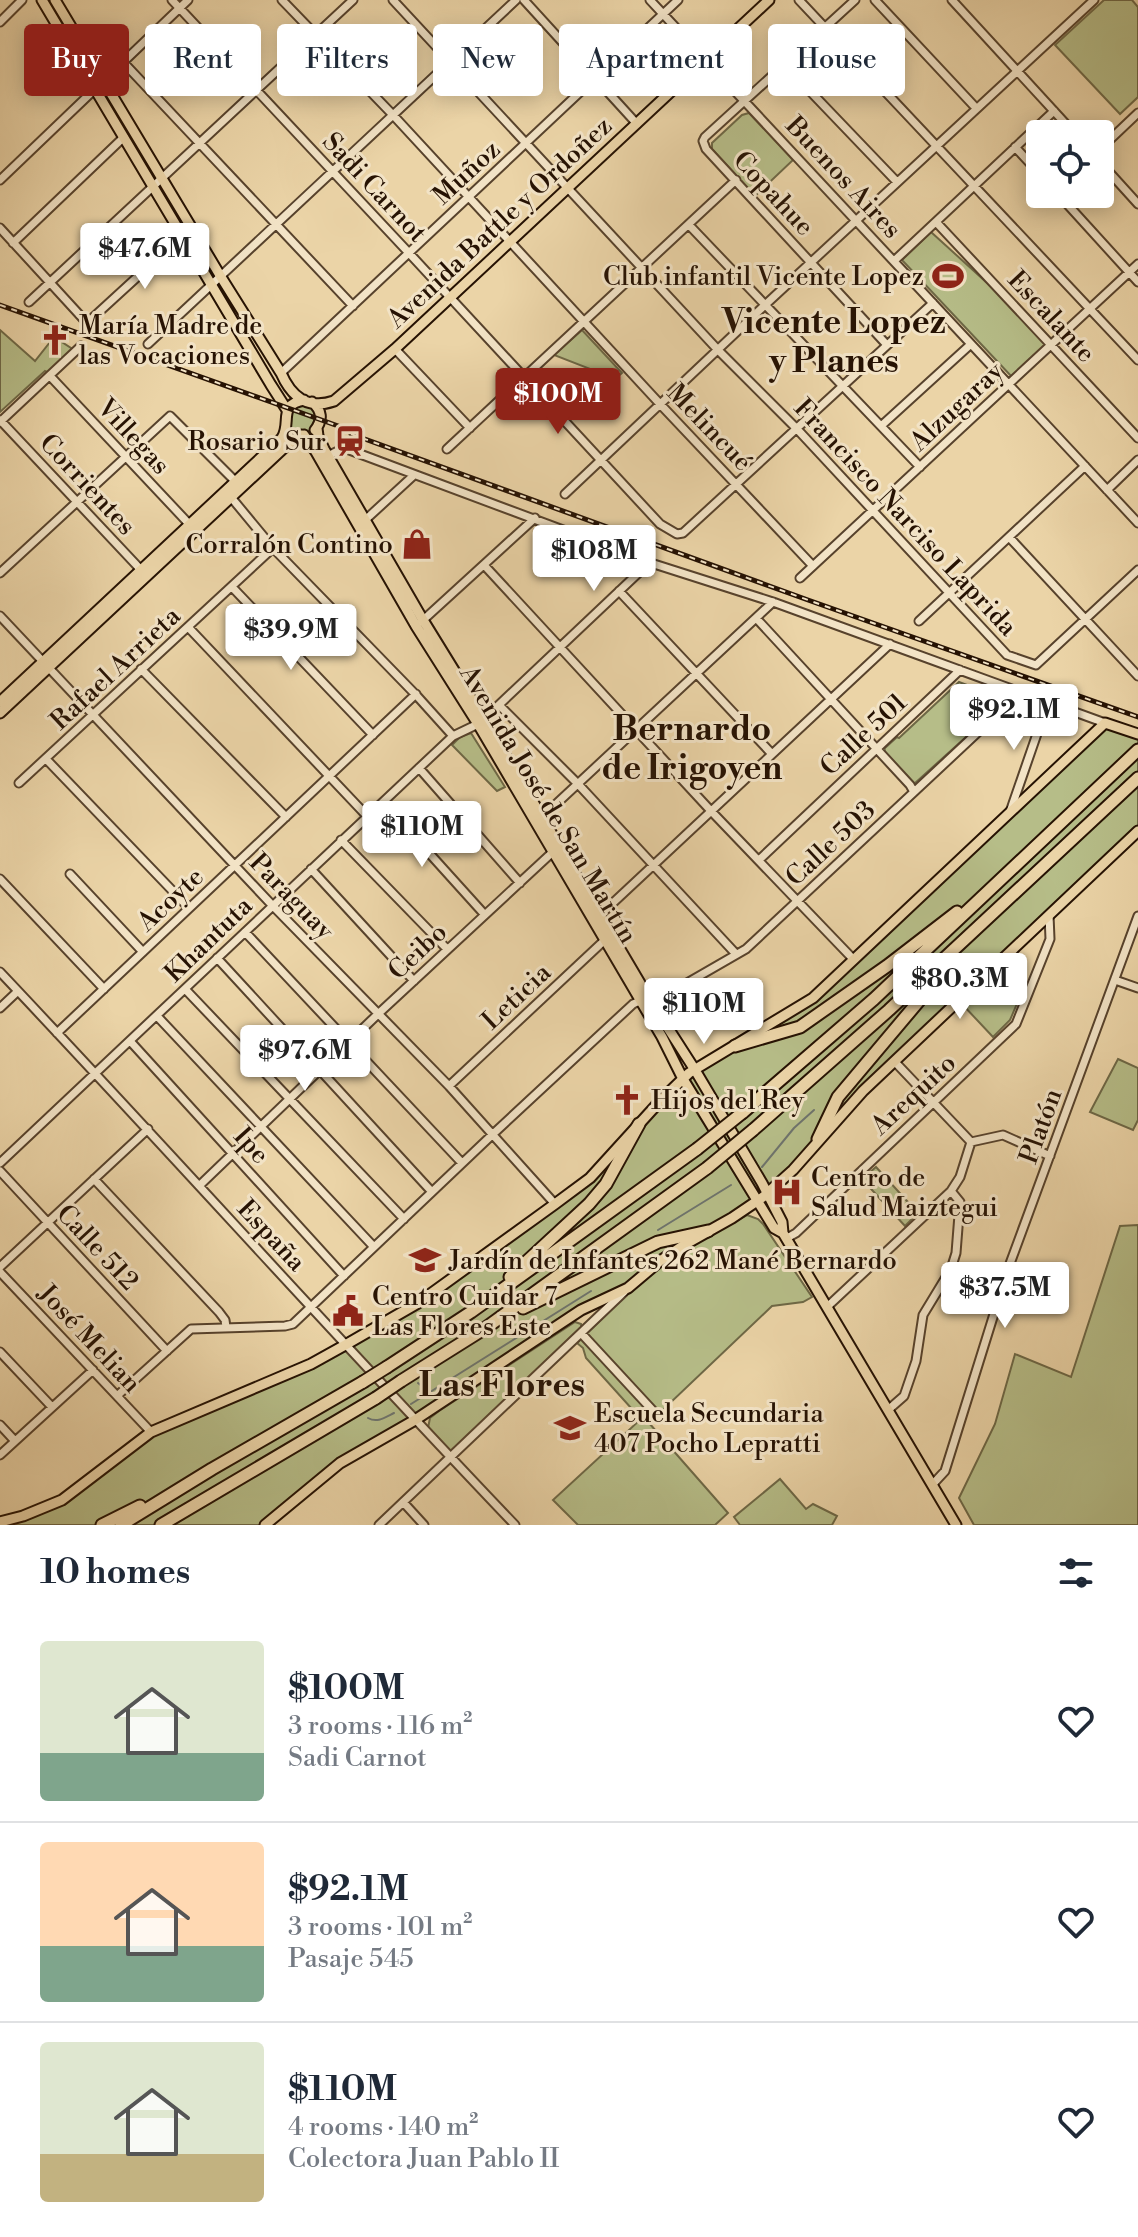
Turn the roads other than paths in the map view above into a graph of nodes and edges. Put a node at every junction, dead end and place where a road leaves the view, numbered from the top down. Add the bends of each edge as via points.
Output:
1 (22, 0) edge
2 (42, 0) edge
3 (55, 0) edge
4 (172, 0) edge
5 (188, 0) edge
6 (282, 0) edge
7 (353, 0) edge
8 (393, 0) edge
9 (516, 0) edge
10 (524, 0) edge
11 (650, 0) edge
12 (678, 0) edge
13 (769, 0) edge
14 (799, 0) edge
15 (855, 0) edge
16 (875, 0) edge
17 (952, 0) edge
18 (1094, 0) edge
19 (179, 8) junction
20 (663, 14) junction
21 (0, 22) edge
22 (56, 24) edge
23 (69, 24) edge
24 (194, 24) edge
25 (303, 24) edge
26 (327, 24) edge
27 (490, 24) edge
28 (653, 24) edge
29 (673, 24) edge
30 (743, 24) edge
31 (822, 24) edge
32 (828, 24) edge
33 (559, 39) edge
34 (433, 42) edge
35 (129, 56) edge
36 (129, 68) edge
37 (1017, 70) junction
38 (277, 71) edge
39 (433, 78) edge
40 (768, 80) edge
41 (261, 86) edge
42 (87, 96) edge
43 (100, 96) edge
44 (113, 96) edge
45 (251, 96) edge
46 (261, 96) edge
47 (374, 96) edge
48 (483, 96) edge
49 (577, 96) edge
50 (611, 96) edge
51 (667, 96) edge
52 (740, 96) edge
53 (815, 96) edge
54 (889, 96) edge
55 (745, 101) junction
56 (976, 108) junction
57 (1054, 111) junction
58 (1138, 113) edge
59 (393, 115) junction
60 (1062, 120) edge
61 (637, 124) junction
62 (1114, 136) edge
63 (124, 137) junction
64 (201, 142) junction
65 (527, 143) junction
66 (936, 146) junction
67 (1015, 147) junction
68 (1026, 159) edge
69 (333, 171) junction
70 (1114, 177) edge
71 (162, 179) junction
72 (0, 180) edge
73 (736, 180) junction
74 (897, 182) junction
75 (975, 185) junction
76 (153, 187) junction
77 (568, 188) junction
78 (468, 197) junction
79 (1138, 204) edge
80 (1071, 208) edge
81 (857, 221) junction
82 (936, 222) junction
83 (277, 224) junction
84 (689, 225) junction
85 (0, 228) edge
86 (182, 236) junction
87 (510, 241) junction
88 (13, 243) junction
89 (409, 253) junction
90 (894, 261) junction
91 (811, 262) junction
92 (1138, 264) edge
93 (642, 268) junction
94 (1129, 272) junction
95 (221, 277) junction
96 (1138, 282) edge
97 (49, 283) junction
98 (211, 285) junction
99 (450, 298) junction
100 (29, 302) dead end
101 (933, 303) junction
102 (765, 305) junction
103 (353, 306) junction
104 (1089, 309) junction
105 (584, 322) junction
106 (148, 344) dead end
107 (971, 344) junction
108 (887, 345) junction
109 (1051, 345) junction
110 (81, 346) dead end
111 (395, 349) junction
112 (718, 350) junction
113 (1138, 360) edge
114 (281, 373) junction
115 (50, 376) junction
116 (363, 378) junction
117 (524, 378) junction
118 (1009, 384) junction
119 (844, 385) junction
120 (308, 401) junction
121 (660, 404) junction
122 (287, 410) junction
123 (0, 421) edge
124 (286, 422) junction
125 (319, 424) junction
126 (881, 426) junction
127 (470, 428) junction
128 (797, 429) junction
129 (302, 435) junction
130 (1138, 438) edge
131 (447, 449) dead end
132 (328, 456) junction
133 (126, 457) junction
134 (601, 460) junction
135 (1138, 460) edge
136 (1085, 466) junction
137 (920, 467) junction
138 (413, 476) junction
139 (239, 484) junction
140 (737, 484) junction
141 (1107, 490) junction
142 (228, 494) junction
143 (565, 494) dead end
144 (77, 502) junction
145 (872, 511) junction
146 (535, 518) junction
147 (362, 523) junction
148 (1138, 523) edge
149 (190, 525) junction
150 (1009, 537) junction
151 (273, 548) junction
152 (650, 562) junction
153 (484, 565) junction
154 (813, 566) junction
155 (1138, 570) edge
156 (0, 573) edge
157 (144, 573) junction
158 (800, 578) dead end
159 (232, 587) junction
160 (619, 591) junction
161 (949, 594) junction
162 (773, 602) junction
163 (0, 616) edge
164 (756, 618) junction
165 (1085, 619) junction
166 (919, 621) dead end
167 (419, 623) junction
168 (188, 627) junction
169 (890, 644) junction
170 (560, 646) junction
171 (45, 665) junction
172 (141, 669) junction
173 (960, 670) junction
174 (697, 673) junction
175 (1138, 676) edge
176 (1021, 692) junction
177 (416, 694) junction
178 (831, 699) junction
179 (0, 702) edge
180 (1048, 702) junction
181 (499, 705) junction
182 (0, 713) edge
183 (93, 714) junction
184 (481, 722) junction
185 (1105, 723) junction
186 (637, 729) junction
187 (1138, 734) edge
188 (373, 735) junction
189 (453, 736) junction
190 (876, 749) junction
191 (1136, 752) edge
192 (772, 754) junction
193 (46, 759) junction
194 (419, 768) junction
195 (330, 776) junction
196 (1138, 778) edge
197 (19, 783) dead end
198 (578, 784) junction
199 (914, 792) junction
200 (383, 802) junction
201 (711, 811) junction
202 (1010, 812) junction
203 (367, 816) junction
204 (286, 817) junction
205 (539, 820) junction
206 (1138, 831) edge
207 (341, 840) junction
208 (556, 849) junction
209 (1032, 851) junction
210 (759, 860) junction
211 (235, 865) junction
212 (654, 865) junction
213 (311, 869) junction
214 (70, 874) dead end
215 (0, 879) edge
216 (520, 883) junction
217 (798, 900) junction
218 (272, 905) junction
219 (189, 908) junction
220 (1049, 914) junction
221 (485, 915) junction
222 (600, 915) junction
223 (992, 915) junction
224 (1138, 916) edge
225 (245, 932) junction
226 (608, 938) junction
227 (447, 949) junction
228 (143, 952) junction
229 (736, 954) junction
230 (217, 958) junction
231 (854, 960) junction
232 (0, 972) edge
233 (1115, 980) junction
234 (414, 981) junction
235 (1138, 988) edge
236 (104, 989) junction
237 (185, 989) junction
238 (18, 991) junction
239 (645, 1000) junction
240 (0, 1008) edge
241 (378, 1014) junction
242 (157, 1016) junction
243 (57, 1033) junction
244 (130, 1041) junction
245 (349, 1042) junction
246 (735, 1046) junction
247 (895, 1062) junction
248 (320, 1070) junction
249 (695, 1070) junction
250 (95, 1073) junction
251 (683, 1079) junction
252 (449, 1086) junction
253 (290, 1099) junction
254 (934, 1102) junction
255 (639, 1124) junction
256 (261, 1127) junction
257 (148, 1129) junction
258 (493, 1134) junction
259 (818, 1139) junction
260 (971, 1142) junction
261 (233, 1153) junction
262 (1050, 1156) junction
263 (0, 1163) edge
264 (462, 1163) junction
265 (0, 1171) edge
266 (94, 1179) junction
267 (200, 1185) junction
268 (951, 1191) junction
269 (432, 1192) junction
270 (767, 1193) junction
271 (757, 1201) junction
272 (555, 1204) junction
273 (404, 1219) junction
274 (48, 1223) junction
275 (708, 1231) junction
276 (785, 1236) junction
277 (374, 1247) junction
278 (0, 1270) edge
279 (344, 1276) junction
280 (628, 1288) junction
281 (312, 1307) junction
282 (827, 1307) junction
283 (471, 1312) junction
284 (226, 1327) junction
285 (487, 1327) junction
286 (581, 1333) junction
287 (347, 1344) junction
288 (167, 1351) junction
289 (0, 1352) edge
290 (93, 1370) junction
291 (118, 1395) junction
292 (52, 1407) junction
293 (888, 1410) junction
294 (655, 1413) dead end
295 (415, 1420) junction
296 (0, 1425) edge
297 (151, 1432) junction
298 (15, 1441) junction
299 (0, 1455) edge
300 (450, 1458) junction
301 (212, 1469) junction
302 (932, 1485) junction
303 (403, 1502) junction
304 (0, 1522) edge
305 (102, 1525) edge
306 (121, 1525) edge
307 (161, 1525) edge
308 (265, 1525) edge
309 (379, 1525) edge
310 (424, 1525) edge
311 (515, 1525) edge
312 (956, 1525) edge

1 - 21 street
2 - 22 main road
3 - 23 main road
4 - 19 street, Sadi Carnot
5 - 19 street
6 - 25 street, Melincué
7 - 26 street
8 - 34 street, Francisco Narciso Laprida
9 - 27 street
10 - 33 street
11 - 20 street, Buenos Aires
12 - 20 street, Muñoz
13 - 30 main road, Avenida Battle y Ordoñez
14 - 31 street
15 - 32 street
16 - 56 street
17 - 37 street
18 - 37 street
19 - 24 street, Sadi Carnot
19 - 35 street
20 - 28 street, Muñoz
20 - 29 street, Buenos Aires
36 - 64 street
37 - 56 street
37 - 57 street
38 - 41 street
39 - 59 street
40 - 55 street
42 - 72 street
43 - 63 main road
44 - 71 main road
45 - 64 street
46 - 69 street, Sadi Carnot
47 - 59 street, Melincué
48 - 65 street, Francisco Narciso Laprida
49 - 65 street, Muñoz
50 - 61 street
51 - 61 main road, Avenida Battle y Ordoñez
52 - 55 street, Buenos Aires
53 - 74 street
54 - 66 street
55 - 73 street, Copahue via 703,141
55 - 81 street, Buenos Aires
56 - 66 street
57 - 60 street
57 - 67 street
58 - 62 street
59 - 69 street
59 - 78 street, Melincué
61 - 77 main road, Avenida Battle y Ordoñez
63 - 76 main road
63 - 88 street
64 - 71 street
64 - 83 street
65 - 77 street, Francisco Narciso Laprida
65 - 78 street, Muñoz
66 - 74 street
66 - 75 street
67 - 68 street
67 - 75 street
69 - 83 street
69 - 89 street, Sadi Carnot
70 - 79 street
71 - 76 street
71 - 95 main road
73 - 84 street
73 - 91 street, Copahue
74 - 81 street
75 - 82 street
75 - 104 street
76 - 86 main road
76 - 97 street
77 - 87 main road, Avenida Battle y Ordoñez
77 - 93 street, Francisco Narciso Laprida
78 - 87 street, Melincué
78 - 89 street, Muñoz
80 - 94 street
81 - 90 street, Buenos Aires
81 - 91 street
82 - 90 street
82 - 109 street, Escalante
83 - 95 street
83 - 103 street
84 - 93 street
84 - 102 street
85 - 88 street
86 - 97 street via 87,323
86 - 98 main road
87 - 99 main road, Avenida Battle y Ordoñez
87 - 105 street, Melincué
88 - 97 street
89 - 99 street, Sadi Carnot
89 - 103 street, Muñoz
90 - 101 street, Buenos Aires
91 - 102 street
91 - 108 street, Copahue
92 - 94 street, Alzugaray
93 - 105 street
93 - 112 street, Francisco Narciso Laprida
94 - 96 street
94 - 104 street, Alzugaray
95 - 98 street
95 - 114 main road
97 - 100 street
98 - 106 street
98 - 122 main road
99 - 111 main road, Avenida Battle y Ordoñez
99 - 117 street, Sadi Carnot
101 - 107 street, Buenos Aires
101 - 108 street
102 - 112 street
102 - 119 street
103 - 114 street, Muñoz
104 - 109 street, Alzugaray
104 - 113 street
105 - 117 street
105 - 121 street, Melincué
107 - 118 street, Buenos Aires
107 - 126 street
108 - 119 street
109 - 118 street, Alzugaray
109 - 130 street, Escalante
110 - 115 street
111 - 116 main road, Avenida Battle y Ordoñez
111 - 127 street
112 - 121 street
112 - 128 street, Francisco Narciso Laprida
114 - 120 main road via 288,389
115 - 123 street
115 - 133 street, Villegas
116 - 120 main road, Avenida Battle y Ordoñez via 334,401
116 - 125 main road, Avenida Battle y Ordoñez
117 - 127 street
117 - 134 street, Sadi Carnot
118 - 136 street, Buenos Aires
118 - 137 street, Alzugaray
119 - 126 street
119 - 128 street
120 - 122 main road via 292,403
120 - 125 main road via 319,410
121 - 134 street
121 - 140 street, Melincué
122 - 124 main road
123 - 144 street, Corrientes
124 - 129 main road
124 - 139 main road via 282,438
125 - 129 main road
125 - 132 main road, Avenida José de San Martín via 318,436
126 - 137 street
127 - 131 street
128 - 140 street
128 - 145 street, Francisco Narciso Laprida
129 - 139 main road
129 - 147 main road, Avenida José de San Martín
132 - 138 street via 344,448
132 - 147 main road, Avenida José de San Martín
133 - 139 street via 170,416
133 - 144 street
133 - 149 street, Villegas
134 - 140 street, Sadi Carnot via 660,524 677,534
134 - 143 street
135 - 141 street
136 - 141 street, Buenos Aires
136 - 150 street
137 - 145 street, Alzugaray
138 - 146 street
138 - 147 street
139 - 142 main road
140 - 154 street, Melincué
141 - 148 street, Buenos Aires
142 - 149 main road
142 - 151 street
142 - 157 main road
144 - 156 street
144 - 157 street, Corrientes
145 - 154 street, Alzugaray
145 - 161 street, Francisco Narciso Laprida
146 - 152 street
146 - 153 street
147 - 167 main road, Avenida José de San Martín
149 - 157 main road
150 - 161 street
150 - 165 street
151 - 159 street, Rafael Arrieta
151 - 177 street
152 - 160 street, Khantuta
152 - 162 street
153 - 167 street
153 - 170 street
154 - 158 street, Alzugaray
155 - 165 street
157 - 171 main road
159 - 168 street, Rafael Arrieta
159 - 188 street
160 - 170 street, Khantuta
160 - 174 street
161 - 165 street, Francisco Narciso Laprida via 1007,655 1036,665
161 - 166 street
162 - 164 street
162 - 169 street
163 - 171 street, Paraguay
164 - 174 street
164 - 178 street
165 - 175 street
167 - 184 main road, Avenida José de San Martín
168 - 172 street, Rafael Arrieta
168 - 195 street
169 - 173 street
169 - 178 street
170 - 181 street, Khantuta
170 - 186 street
171 - 179 main road
171 - 182 main road
171 - 183 street, Paraguay
172 - 183 street, Rafael Arrieta
172 - 204 street
173 - 176 street
173 - 190 street, Calle 501
174 - 186 street
174 - 192 street
176 - 180 street
176 - 199 street, Calle 503
177 - 188 street, Acoyte
177 - 189 street
178 - 190 street
178 - 192 street
180 - 185 street
180 - 202 street
181 - 184 street, Khantuta
181 - 198 street
183 - 193 street, Rafael Arrieta
183 - 211 street, Paraguay
184 - 189 street, Khantuta
184 - 205 main road, Avenida José de San Martín
185 - 187 main road
185 - 202 main road
186 - 198 street
186 - 201 street
188 - 195 street, Acoyte
189 - 194 street, Khantuta
190 - 199 street
190 - 210 street, Calle 501
191 - 209 highway
192 - 201 street
193 - 197 street, Rafael Arrieta
193 - 219 street
194 - 200 street, Khantuta
194 - 216 street
195 - 203 street
195 - 204 street, Acoyte
196 - 223 highway
198 - 205 street
198 - 212 street
199 - 217 street, Calle 503
200 - 203 street, Khantuta
200 - 221 street
201 - 210 street
201 - 212 street
202 - 231 main road
203 - 207 street, Khantuta
204 - 211 street, Acoyte
205 - 208 main road, Avenida José de San Martín
206 - 220 main road
207 - 213 street, Khantuta
207 - 227 street
208 - 216 street, Ceibo
208 - 222 main road, Avenida José de San Martín
208 - 226 main road, Avenida José de San Martín
209 - 246 highway via 822,1013 800,1027
209 - 283 highway, bridge via 742,1113
210 - 217 street
211 - 218 street, Paraguay
211 - 219 street, Acoyte
212 - 222 street
212 - 229 street
213 - 218 street, Khantuta
213 - 234 street
214 - 228 street
215 - 236 street
216 - 221 street, Ceibo
217 - 229 street, Calle 503
217 - 231 street
218 - 225 street, Khantuta
218 - 241 street, Paraguay
219 - 228 street, Acoyte
220 - 247 main road
220 - 254 street, Arequito via 1050,939 1016,1024
221 - 227 street, Ceibo
222 - 226 main road, Avenida José de San Martín
223 - 259 highway via 838,1097
223 - 285 highway, bridge via 707,1168
224 - 233 street, Platón
225 - 230 street, Khantuta
225 - 245 street
226 - 239 main road, Avenida José de San Martín
226 - 252 street, Leticia
227 - 234 street, Ceibo
228 - 236 street, Acoyte
229 - 239 street, Calle 503 via 661,998
230 - 237 street, Khantuta
230 - 248 street
231 - 246 main road via 813,998
232 - 238 street, España
233 - 235 street
233 - 262 street, Platón
234 - 241 street, Ceibo
236 - 243 street, Acoyte
237 - 242 street, Khantuta
237 - 253 street
238 - 240 street
238 - 243 street, España
239 - 249 main road, Avenida José de San Martín
239 - 251 main road, Avenida José de San Martín
239 - 258 street, Calle 503 via 621,1015
241 - 245 street, Ceibo
241 - 252 street, Paraguay
242 - 244 street, Khantuta
242 - 256 street
243 - 250 street, España
244 - 250 street, Khantuta
244 - 261 street, Ipe
245 - 248 street, Ceibo
245 - 264 street
246 - 249 main road
247 - 254 street
247 - 259 main road
248 - 253 street, Ceibo
248 - 269 street
249 - 251 main road
249 - 270 main road, Avenida José de San Martín
250 - 257 street, España
250 - 263 street, Khantuta
251 - 255 main road
251 - 271 main road, Avenida José de San Martín
252 - 258 street, Paraguay
253 - 256 street, Ceibo
253 - 273 street
254 - 260 street
254 - 276 street, Arequito via 796,1233
255 - 272 main road via 590,1178
255 - 283 highway via 597,1194
256 - 261 street, Ceibo
256 - 277 street
257 - 266 street
257 - 267 street, España
258 - 264 street, Calle 503
258 - 272 street, Paraguay
259 - 270 main road
260 - 262 street via 1003,1135
260 - 268 street
261 - 267 street, Ceibo
261 - 279 street, Ipe
262 - 302 street, Platón via 1008,1269 945,1471
264 - 269 street, Calle 503
265 - 274 street, Calle 512
266 - 274 street
266 - 284 street via 219,1312
267 - 281 street, España
268 - 282 street
268 - 293 street via 960,1202 956,1253 923,1315 904,1396
269 - 273 street, Calle 503
270 - 271 main road
270 - 276 main road, Avenida José de San Martín
271 - 275 main road
271 - 276 main road, Avenida José de San Martín
272 - 287 main road via 418,1303
273 - 277 street, Calle 503
274 - 278 street
274 - 288 street, Calle 512
275 - 280 main road
275 - 285 highway via 658,1242
276 - 282 main road, Avenida José de San Martín
277 - 279 street, Calle 503
278 - 290 street, José Melian
279 - 281 street, Calle 503
280 - 286 street
280 - 295 main road via 581,1310
281 - 284 street, Calle 503 via 290,1326
281 - 287 street, España
282 - 293 main road, Avenida José de San Martín
283 - 301 highway, bridge
284 - 288 street, Calle 503 via 191,1329
285 - 307 highway, bridge
286 - 294 street
286 - 300 street
287 - 295 street, España
287 - 297 main road
288 - 291 street, Calle 503
289 - 292 street
290 - 291 street, José Melian
290 - 292 street
291 - 297 street, José Melian
292 - 298 street
293 - 302 main road, Avenida José de San Martín
295 - 300 street, España
295 - 308 main road via 340,1463
296 - 298 street
297 - 304 main road via 62,1500
298 - 299 street
300 - 303 street
300 - 311 street, España
301 - 305 highway
301 - 306 highway
302 - 312 main road, Avenida José de San Martín
303 - 309 street
303 - 310 street

